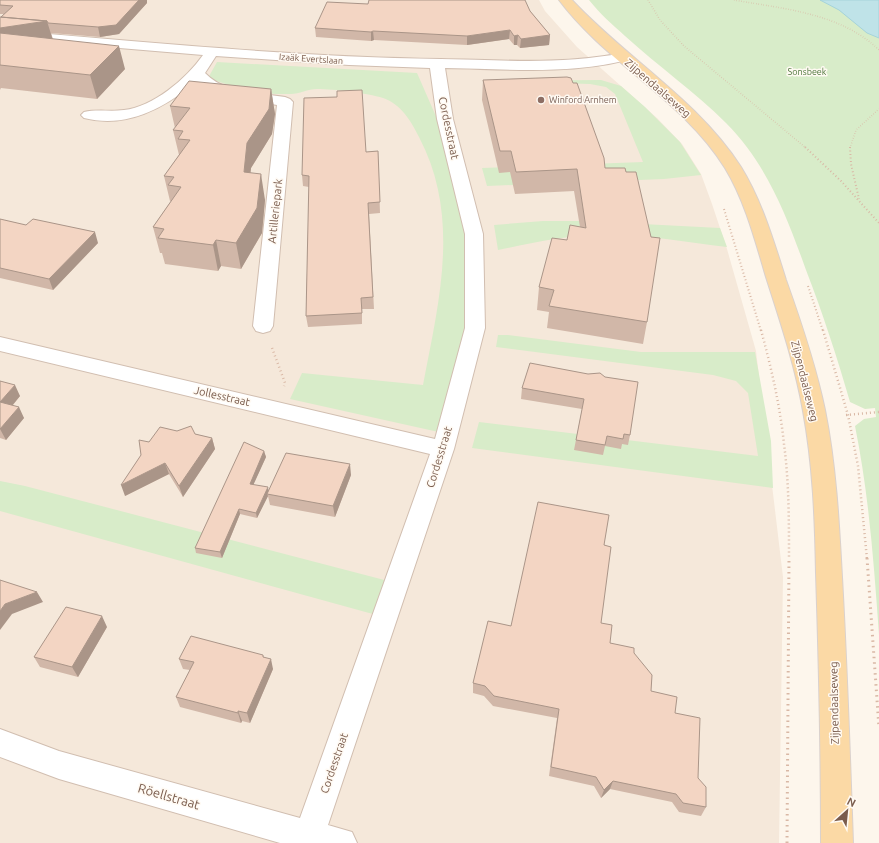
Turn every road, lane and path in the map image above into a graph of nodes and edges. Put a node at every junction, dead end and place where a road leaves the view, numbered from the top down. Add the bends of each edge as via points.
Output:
1 (566, 0) edge
2 (648, 0) edge
3 (734, 0) edge
4 (0, 34) edge
5 (879, 50) edge
6 (213, 51) junction
7 (622, 57) junction
8 (437, 64) junction
9 (197, 74) junction
10 (879, 109) edge
11 (89, 115) dead end
12 (860, 200) junction
13 (724, 207) dead end
14 (879, 223) edge
15 (264, 326) joint
16 (0, 344) edge
17 (274, 409) junction
18 (879, 412) edge
19 (443, 450) junction
20 (879, 728) edge
21 (0, 743) edge
22 (309, 836) junction
23 (341, 843) edge
24 (787, 843) edge
25 (837, 843) edge

1 - 7 main road, Zijpendaalseweg via 592,30
2 - 12 path via 661,23 674,37 801,143
3 - 5 path via 834,22 864,36
4 - 6 street, Izaäk Evertslaan
6 - 8 street, Izaäk Evertslaan via 338,61
6 - 9 street
7 - 8 street, Izaäk Evertslaan via 581,65
7 - 25 main road, Zijpendaalseweg via 694,120 718,146 733,169 747,197 804,367 814,411 826,501
8 - 19 street, Cordesstraat via 445,119 474,234 475,328
9 - 11 street via 148,108 124,115
9 - 15 street, Artilleriepark via 202,81 215,89 285,102
10 - 12 path via 860,125 852,138 851,165
12 - 14 path
13 - 24 path via 765,348 784,444 790,578
15 - 17 path via 285,384
16 - 17 street, Jollesstraat
17 - 19 street, Jollesstraat
18 - 20 path via 848,415 858,466
19 - 22 street, Cordesstraat
21 - 22 street, Röellstraat via 59,765
22 - 23 street, Röellstraat

